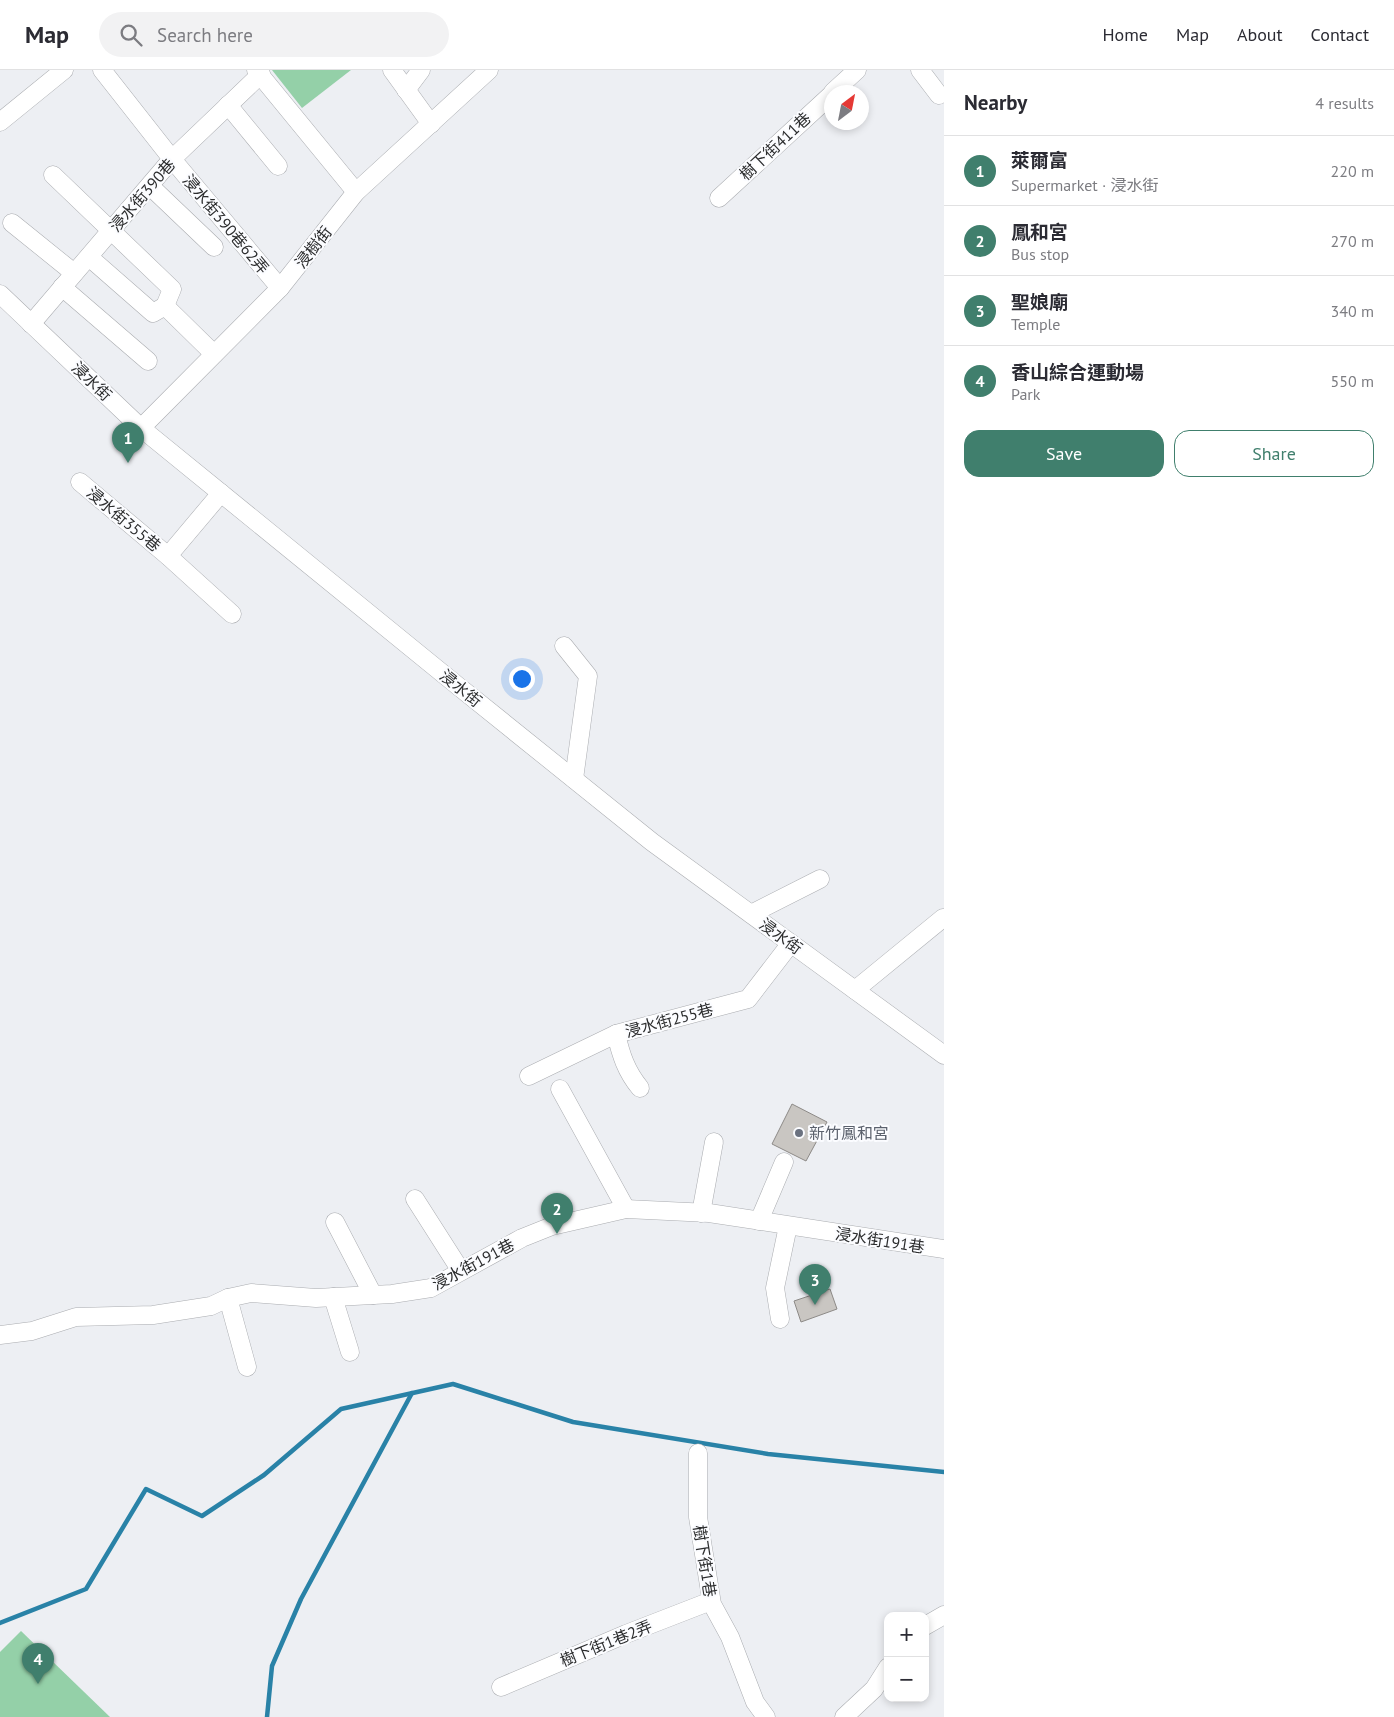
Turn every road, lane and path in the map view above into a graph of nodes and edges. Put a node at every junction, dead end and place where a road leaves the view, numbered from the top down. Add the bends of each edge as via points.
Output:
1 (64, 70) edge
2 (102, 70) edge
3 (392, 70) edge
4 (421, 70) edge
5 (489, 70) edge
6 (857, 70) edge
7 (920, 70) edge
8 (259, 72) edge
9 (841, 85) edge
10 (406, 90) junction
11 (939, 95) dead end
12 (824, 100) edge
13 (228, 105) junction
14 (1, 120) edge
15 (431, 124) junction
16 (172, 160) junction
17 (278, 166) dead end
18 (53, 175) dead end
19 (150, 186) junction
20 (356, 192) junction
21 (719, 198) dead end
22 (12, 223) dead end
23 (110, 232) junction
24 (214, 246) dead end
25 (89, 257) junction
26 (74, 273) junction
27 (62, 287) junction
28 (280, 288) junction
29 (0, 294) edge
30 (163, 302) junction
31 (31, 324) junction
32 (214, 354) junction
33 (148, 361) dead end
34 (141, 428) junction
35 (80, 482) dead end
36 (221, 493) junction
37 (168, 556) junction
38 (232, 614) dead end
39 (564, 646) dead end
40 (574, 779) junction
41 (820, 879) dead end
42 (751, 914) junction
43 (942, 918) dead end
44 (791, 943) junction
45 (855, 990) junction
46 (616, 1034) junction
47 (944, 1055) edge
48 (529, 1076) dead end
49 (560, 1088) dead end
50 (640, 1088) dead end
51 (714, 1142) dead end
52 (784, 1162) dead end
53 (415, 1199) dead end
54 (626, 1209) junction
55 (701, 1213) junction
56 (758, 1221) junction
57 (335, 1222) dead end
58 (788, 1226) junction
59 (944, 1249) edge
60 (461, 1271) junction
61 (373, 1295) junction
62 (333, 1297) junction
63 (228, 1298) junction
64 (780, 1319) dead end
65 (0, 1335) edge
66 (350, 1352) dead end
67 (247, 1367) dead end
68 (698, 1453) dead end
69 (711, 1601) junction
70 (944, 1615) edge
71 (929, 1624) edge
72 (884, 1673) edge
73 (501, 1687) dead end
74 (766, 1717) edge
75 (844, 1717) edge

1 - 14 street
2 - 16 street, 浸水街390巷62弄
3 - 10 street
4 - 10 street
5 - 15 street, 浸樹街
6 - 9 street, 樹下街411巷
7 - 11 street
8 - 13 street, 浸水街390巷
8 - 20 street
10 - 15 street
12 - 21 street, 樹下街411巷
13 - 16 street, 浸水街390巷
13 - 17 street
15 - 20 street, 浸樹街
16 - 19 street, 浸水街390巷
16 - 28 street, 浸水街390巷62弄
18 - 23 street
19 - 23 street, 浸水街390巷
19 - 24 street
20 - 28 street, 浸樹街
22 - 26 street
23 - 25 street, 浸水街390巷
23 - 30 street
25 - 26 street, 浸水街390巷
25 - 30 street
26 - 27 street, 浸水街390巷
27 - 31 street, 浸水街390巷
27 - 33 street
28 - 32 street, 浸樹街
29 - 31 street, 浸水街
30 - 32 street
31 - 34 street, 浸水街
32 - 34 street, 浸樹街
34 - 36 street, 浸水街
35 - 37 street, 浸水街355巷
36 - 37 street, 浸水街355巷
36 - 40 street, 浸水街
37 - 38 street, 浸水街355巷
39 - 40 street via 588,676
40 - 42 street, 浸水街 via 652,842
41 - 42 street
42 - 44 street, 浸水街
43 - 45 street
44 - 45 street, 浸水街
44 - 46 street, 浸水街255巷 via 748,999
45 - 47 street, 浸水街
46 - 48 street, 浸水街255巷
46 - 50 street via 622,1060
49 - 54 street
51 - 55 street
52 - 56 street
53 - 60 street
54 - 55 street, 浸水街191巷
54 - 60 street, 浸水街191巷 via 552,1226 522,1238
55 - 56 street, 浸水街191巷
56 - 58 street, 浸水街191巷
57 - 61 street
58 - 59 street, 浸水街191巷
58 - 64 street via 775,1288
60 - 61 street, 浸水街191巷 via 431,1288
61 - 62 street, 浸水街191巷
62 - 63 street, 浸水街191巷 via 251,1293
62 - 66 street
63 - 65 street, 浸水街191巷 via 211,1306 153,1315 76,1317 32,1330
63 - 67 street
68 - 69 street, 樹下街1巷 via 698,1517
69 - 73 street, 樹下街1巷2弄
69 - 74 street, 樹下街1巷 via 730,1637 755,1702
70 - 71 street
72 - 75 street via 874,1689

